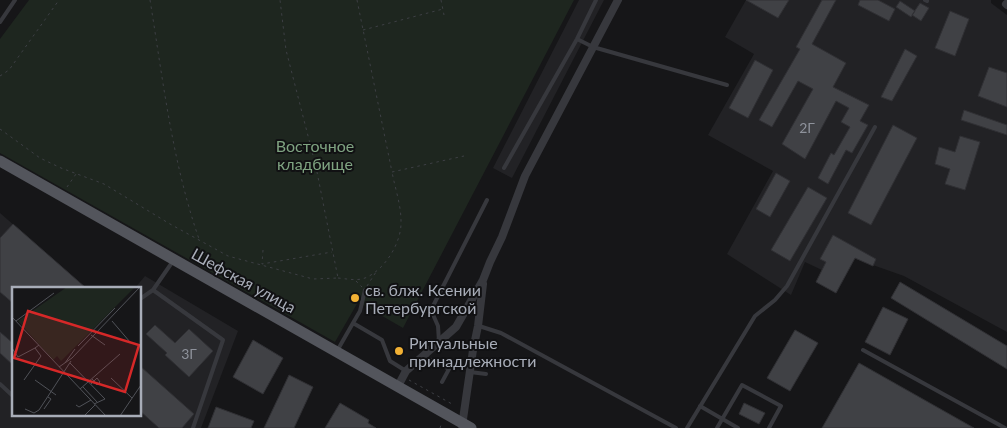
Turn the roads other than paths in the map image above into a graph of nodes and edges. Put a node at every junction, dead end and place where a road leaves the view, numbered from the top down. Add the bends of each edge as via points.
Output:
1 (15, 0) edge
2 (596, 0) edge
3 (618, 0) edge
4 (0, 22) edge
5 (578, 39) junction
6 (593, 47) junction
7 (727, 85) dead end
8 (874, 127) dead end
9 (0, 162) edge
10 (504, 168) dead end
11 (487, 200) dead end
12 (174, 260) junction
13 (483, 280) junction
14 (153, 290) junction
15 (365, 290) road end
16 (141, 299) edge
17 (353, 323) junction
18 (478, 326) junction
19 (438, 342) junction
20 (863, 350) dead end
21 (337, 352) junction
22 (423, 356) junction
23 (470, 372) junction
24 (486, 374) dead end
25 (403, 378) junction
26 (442, 382) dead end
27 (0, 384) edge
28 (12, 395) edge
29 (700, 406) junction
30 (722, 419) junction
31 (465, 426) edge
32 (193, 428) edge
33 (676, 428) edge
34 (687, 428) edge
35 (717, 428) edge
36 (738, 428) edge
37 (769, 428) edge
38 (1005, 428) edge

1 - 4 lane
2 - 5 lane
3 - 6 street
5 - 6 lane
5 - 10 lane
6 - 7 lane
6 - 13 street via 525,176
8 - 29 lane via 787,286 755,316
9 - 12 main road, Шефская улица
11 - 19 lane via 431,310 438,326
12 - 14 lane
12 - 21 main road, Шефская улица
13 - 18 street
13 - 19 street via 456,327
14 - 16 lane
14 - 32 lane via 223,340
15 - 17 lane
17 - 21 lane
17 - 25 lane via 382,340 390,361
18 - 23 street
18 - 33 lane via 501,333
19 - 22 street
20 - 38 lane
21 - 25 main road, Шефская улица
22 - 25 street
22 - 26 lane via 449,369
23 - 24 lane
23 - 31 street
25 - 31 main road, Шефская улица
27 - 28 lane
29 - 30 lane
29 - 34 lane
30 - 35 lane
30 - 36 lane
30 - 37 lane via 742,385 781,406

